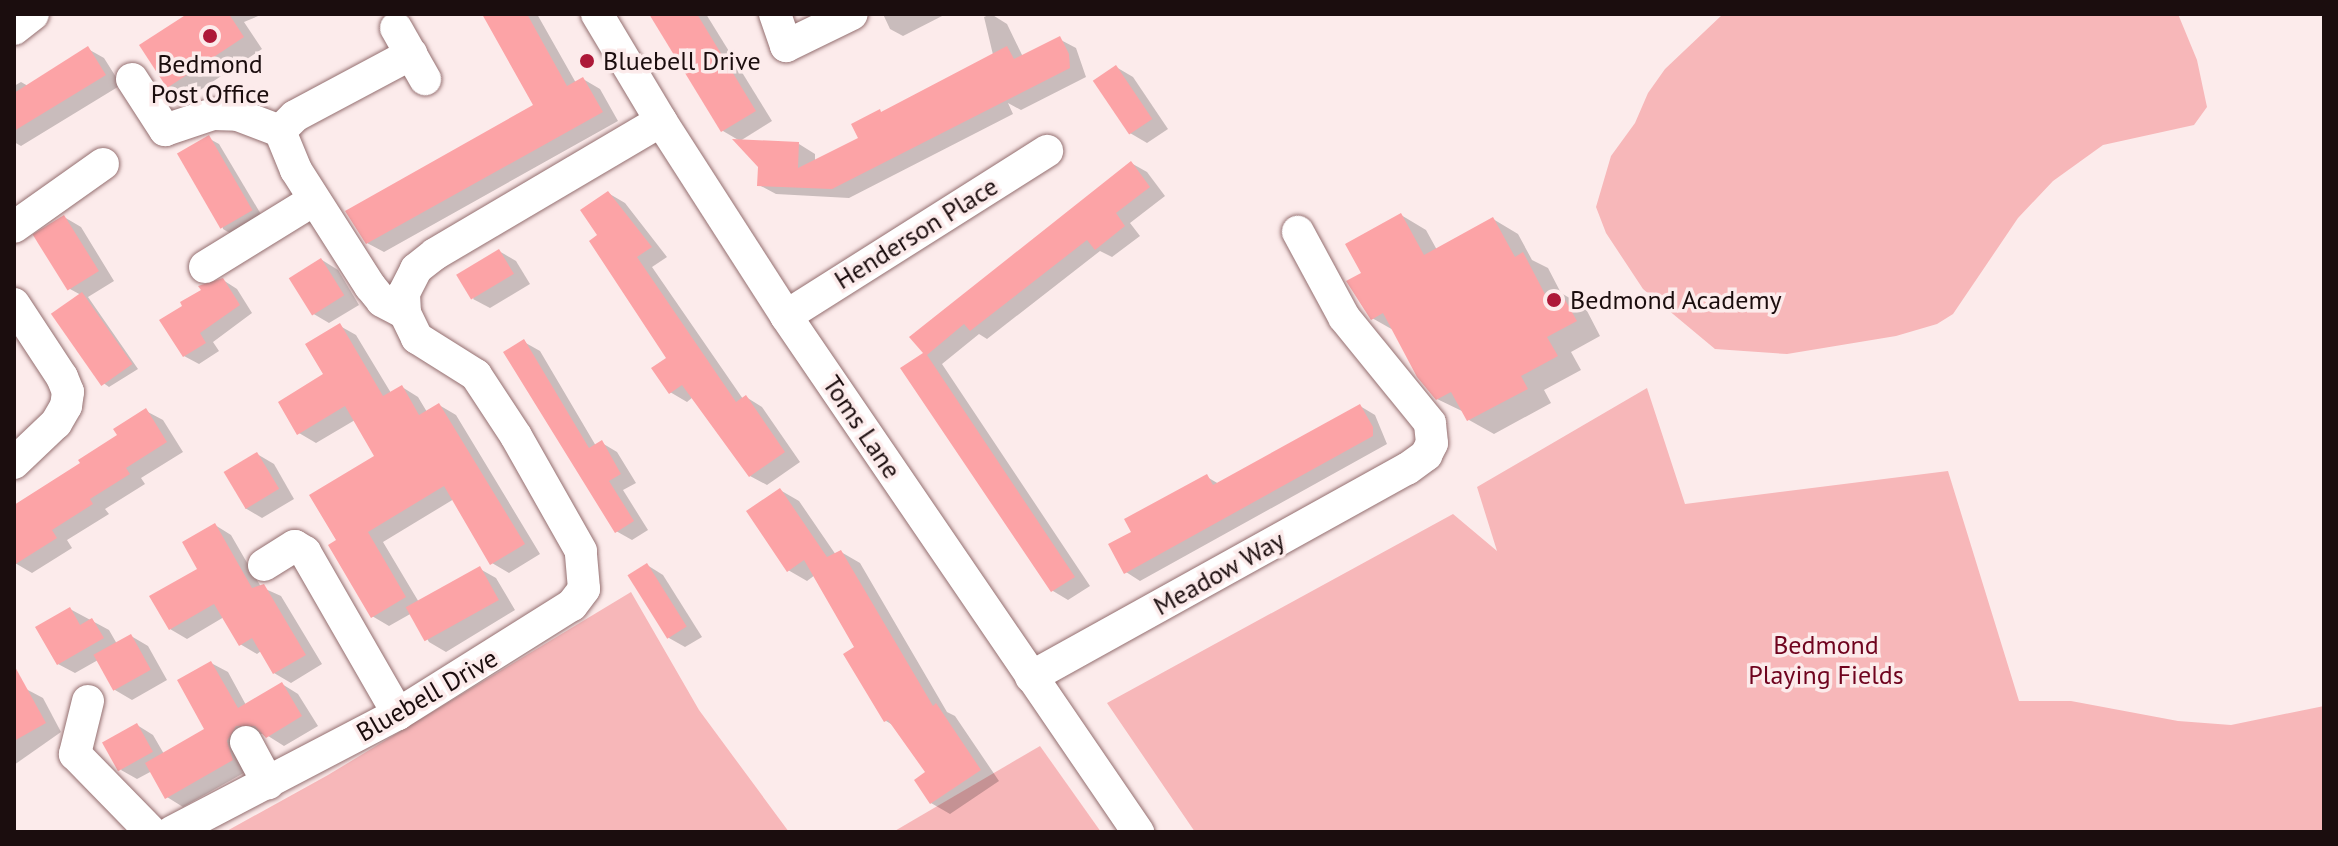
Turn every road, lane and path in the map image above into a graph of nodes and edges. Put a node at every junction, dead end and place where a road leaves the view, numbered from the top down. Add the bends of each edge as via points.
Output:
1 (33, 14) edge
2 (597, 14) edge
3 (775, 14) edge
4 (852, 14) edge
5 (14, 29) edge
6 (411, 54) dead end
7 (132, 79) dead end
8 (661, 121) junction
9 (280, 131) junction
10 (1047, 151) dead end
11 (103, 164) dead end
12 (314, 200) junction
13 (14, 227) edge
14 (1298, 232) dead end
15 (205, 267) dead end
16 (14, 304) edge
17 (405, 313) junction
18 (786, 316) junction
19 (14, 463) edge
20 (264, 565) dead end
21 (1031, 677) junction
22 (88, 701) dead end
23 (398, 714) junction
24 (246, 742) dead end
25 (268, 783) junction
26 (151, 832) edge
27 (172, 832) edge
28 (1138, 832) edge

1 - 5 street
2 - 8 street, Toms Lane
3 - 4 street via 786,46
6 - 9 street via 295,116
7 - 9 street via 165,130 213,114 238,115
8 - 17 street via 435,254 407,281
8 - 18 street, Toms Lane
9 - 12 street, Bluebell Drive
10 - 18 street, Henderson Place
11 - 13 street
12 - 15 street
12 - 17 street, Bluebell Drive via 382,301
14 - 21 street, Meadow Way via 1344,317 1430,423 1432,443 1426,455
16 - 19 street via 68,392 56,423
17 - 23 street, Bluebell Drive via 417,338 486,386 581,551 584,589 572,605
18 - 21 street, Toms Lane
20 - 23 street via 295,546 305,552
21 - 28 street, Toms Lane
22 - 26 street via 75,754
23 - 25 street, Bluebell Drive
24 - 25 street
25 - 27 street, Bluebell Drive

